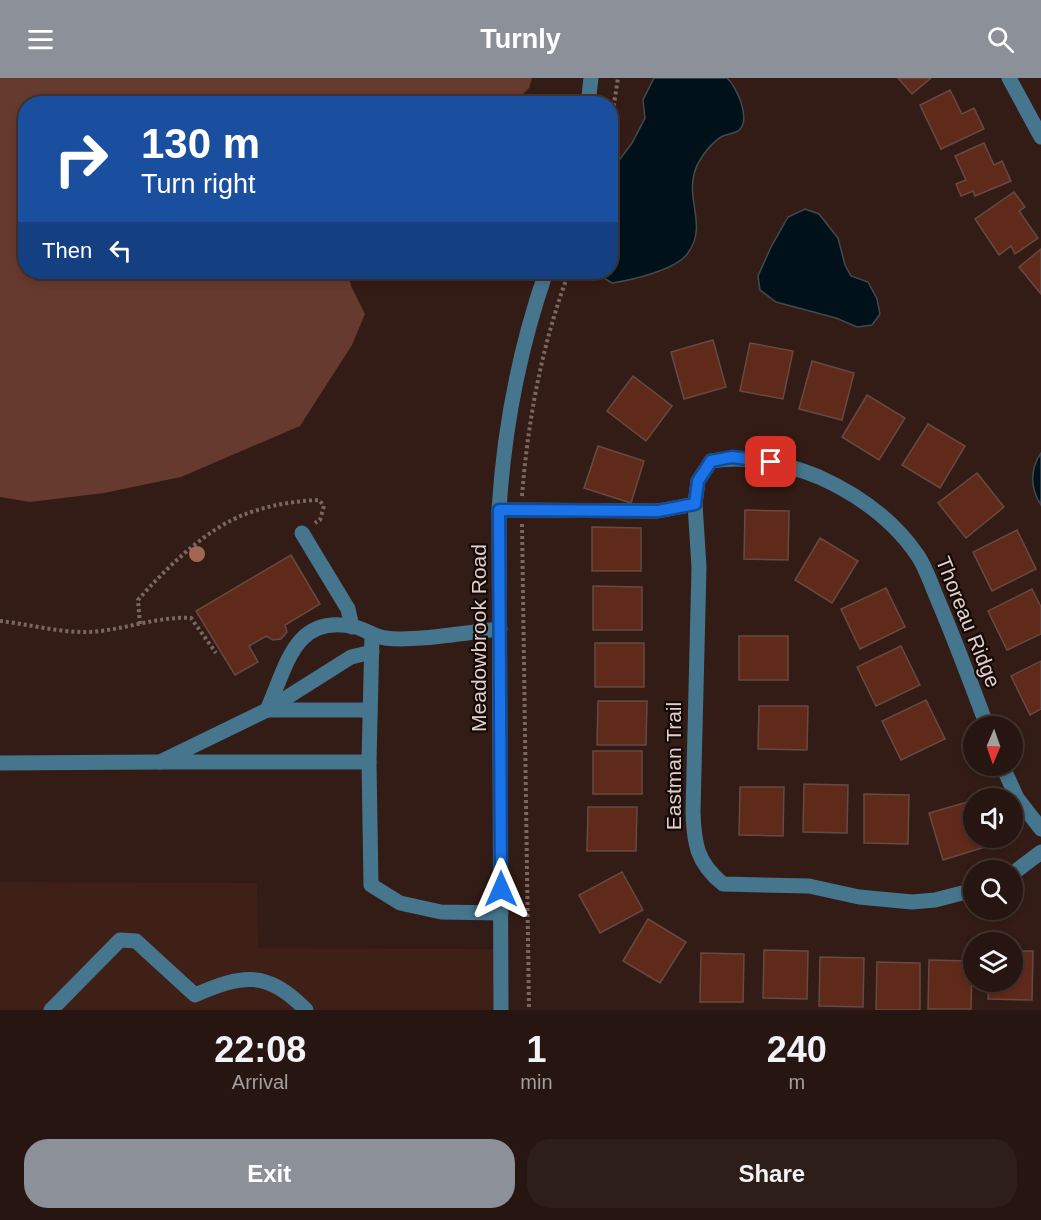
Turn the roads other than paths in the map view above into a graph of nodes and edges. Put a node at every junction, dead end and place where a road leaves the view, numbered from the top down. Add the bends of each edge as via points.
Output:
1 (591, 78) edge
2 (1009, 78) edge
3 (589, 96) edge
4 (1041, 136) edge
5 (544, 279) edge
6 (711, 461) joint
7 (695, 504) junction
8 (499, 510) junction
9 (302, 533) road end
10 (352, 627) junction
11 (500, 628) junction
12 (372, 634) junction
13 (372, 652) junction
14 (267, 710) junction
15 (370, 710) junction
16 (983, 716) edge
17 (160, 762) junction
18 (369, 762) junction
19 (0, 763) edge
20 (1007, 776) edge
21 (1041, 829) edge
22 (1041, 852) edge
23 (1023, 866) edge
24 (963, 893) edge
25 (501, 913) junction
26 (51, 1010) edge
27 (306, 1010) edge
28 (501, 1010) edge

1 - 3 street
2 - 4 street
5 - 8 street, Meadowbrook Road via 512,394
6 - 7 street, Eastman Trail via 698,481
6 - 16 street, Thoreau Ridge via 732,457 803,470 873,507 919,557
7 - 8 street via 658,511
7 - 24 street, Eastman Trail via 699,567 693,812 694,839 703,864 723,884 808,886 890,901 935,900
8 - 11 street, Meadowbrook Road
9 - 10 street via 348,609
10 - 12 street
10 - 14 street via 333,624 310,631 295,643
11 - 12 street via 384,638
11 - 25 street, Meadowbrook Road
12 - 13 street
13 - 14 street via 351,657
13 - 15 street
14 - 15 street
14 - 17 street
15 - 18 street
17 - 18 street
17 - 19 street
18 - 25 street via 371,885 400,903 441,912
20 - 21 street via 1017,798
22 - 23 street
25 - 28 street, Meadowbrook Road
26 - 27 street via 120,940 131,939 195,995 235,980 265,980 292,995

